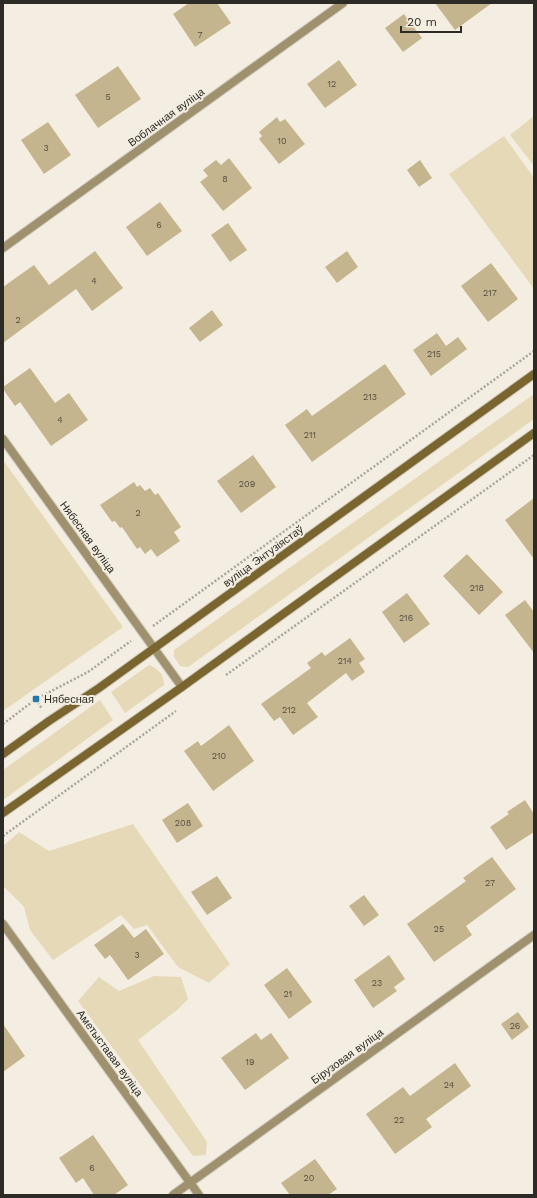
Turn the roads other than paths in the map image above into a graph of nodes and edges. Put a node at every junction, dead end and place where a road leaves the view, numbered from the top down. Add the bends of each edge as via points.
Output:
1 (343, 3) edge
2 (3, 248) edge
3 (534, 374) edge
4 (534, 433) edge
5 (3, 439) edge
6 (154, 648) junction
7 (182, 687) junction
8 (3, 754) edge
9 (3, 813) edge
10 (3, 924) edge
11 (534, 935) edge
12 (190, 1183) junction
13 (172, 1195) edge
14 (199, 1195) edge

1 - 2 street, Воблачная вуліца
3 - 6 street, вуліца Энтузіястаў
4 - 7 street
5 - 6 street, Нябесная вуліца
6 - 7 street, Нябесная вуліца
6 - 8 street, вуліца Энтузіястаў
7 - 9 street
10 - 12 street, Аметыставая вуліца
11 - 12 street, Бірузовая вуліца
12 - 13 street, Бірузовая вуліца
12 - 14 street, Аметыставая вуліца

